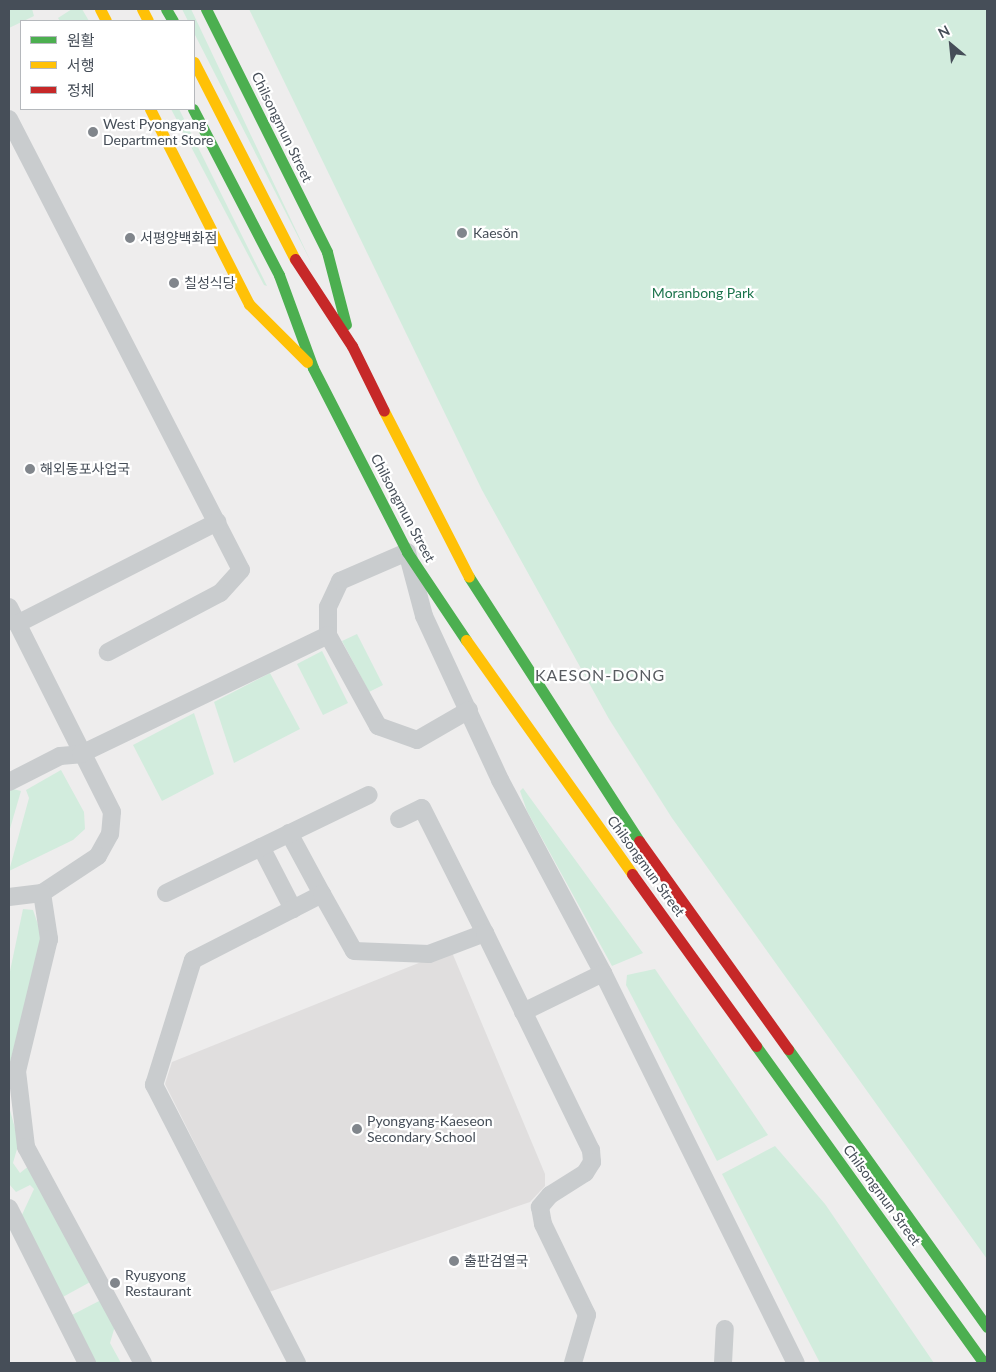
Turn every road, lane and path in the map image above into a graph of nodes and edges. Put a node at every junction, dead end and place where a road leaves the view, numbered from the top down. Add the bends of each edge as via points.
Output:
1 (166, 9) edge
2 (206, 9) edge
3 (172, 20) edge
4 (195, 64) edge
5 (151, 110) edge
6 (194, 110) edge
7 (9, 119) edge
8 (348, 348) junction
9 (317, 366) junction
10 (217, 522) junction
11 (407, 552) junction
12 (9, 607) edge
13 (17, 624) junction
14 (328, 635) junction
15 (108, 652) dead end
16 (469, 710) junction
17 (81, 754) junction
18 (9, 782) edge
19 (369, 795) dead end
20 (399, 819) dead end
21 (289, 833) junction
22 (261, 847) junction
23 (42, 893) junction
24 (166, 893) dead end
25 (322, 894) junction
26 (9, 897) edge
27 (293, 909) junction
28 (485, 933) junction
29 (603, 974) junction
30 (523, 1012) junction
31 (9, 1208) edge
32 (987, 1327) edge
33 (725, 1329) dead end
34 (87, 1363) edge
35 (143, 1363) edge
36 (297, 1363) edge
37 (573, 1363) edge
38 (723, 1363) edge
39 (796, 1363) edge
40 (984, 1363) edge

1 - 3 main road
2 - 8 main road, Chilsongmun Street via 327,252
4 - 8 main road, Chilsongmun Street via 298,266
5 - 9 main road, Chilsongmun Street via 249,304
6 - 9 main road, Chilsongmun Street via 279,275
7 - 10 street
8 - 32 main road, Chilsongmun Street via 445,536 525,667 643,846
9 - 11 main road, Chilsongmun Street
10 - 13 street
10 - 15 street via 241,570 220,593
11 - 14 street via 340,581 328,607
11 - 16 street via 424,616
11 - 40 main road, Chilsongmun Street via 516,713
12 - 13 street
13 - 17 street
14 - 16 street via 378,726 417,740
14 - 17 street
16 - 29 street via 500,780
17 - 18 street via 60,756
17 - 23 street via 112,812 110,834 98,856
19 - 21 street
20 - 28 street via 422,808
21 - 22 street
21 - 25 street
22 - 24 street
22 - 27 street
23 - 26 street
23 - 35 street via 49,939 18,1070 26,1147
25 - 27 street
25 - 28 street via 354,951 429,954
27 - 36 street via 193,960 154,1085
28 - 30 street
29 - 30 street
29 - 39 street
30 - 37 street via 590,1150 592,1162 585,1174 550,1195 540,1207 543,1224 587,1315
31 - 34 street
33 - 38 street

